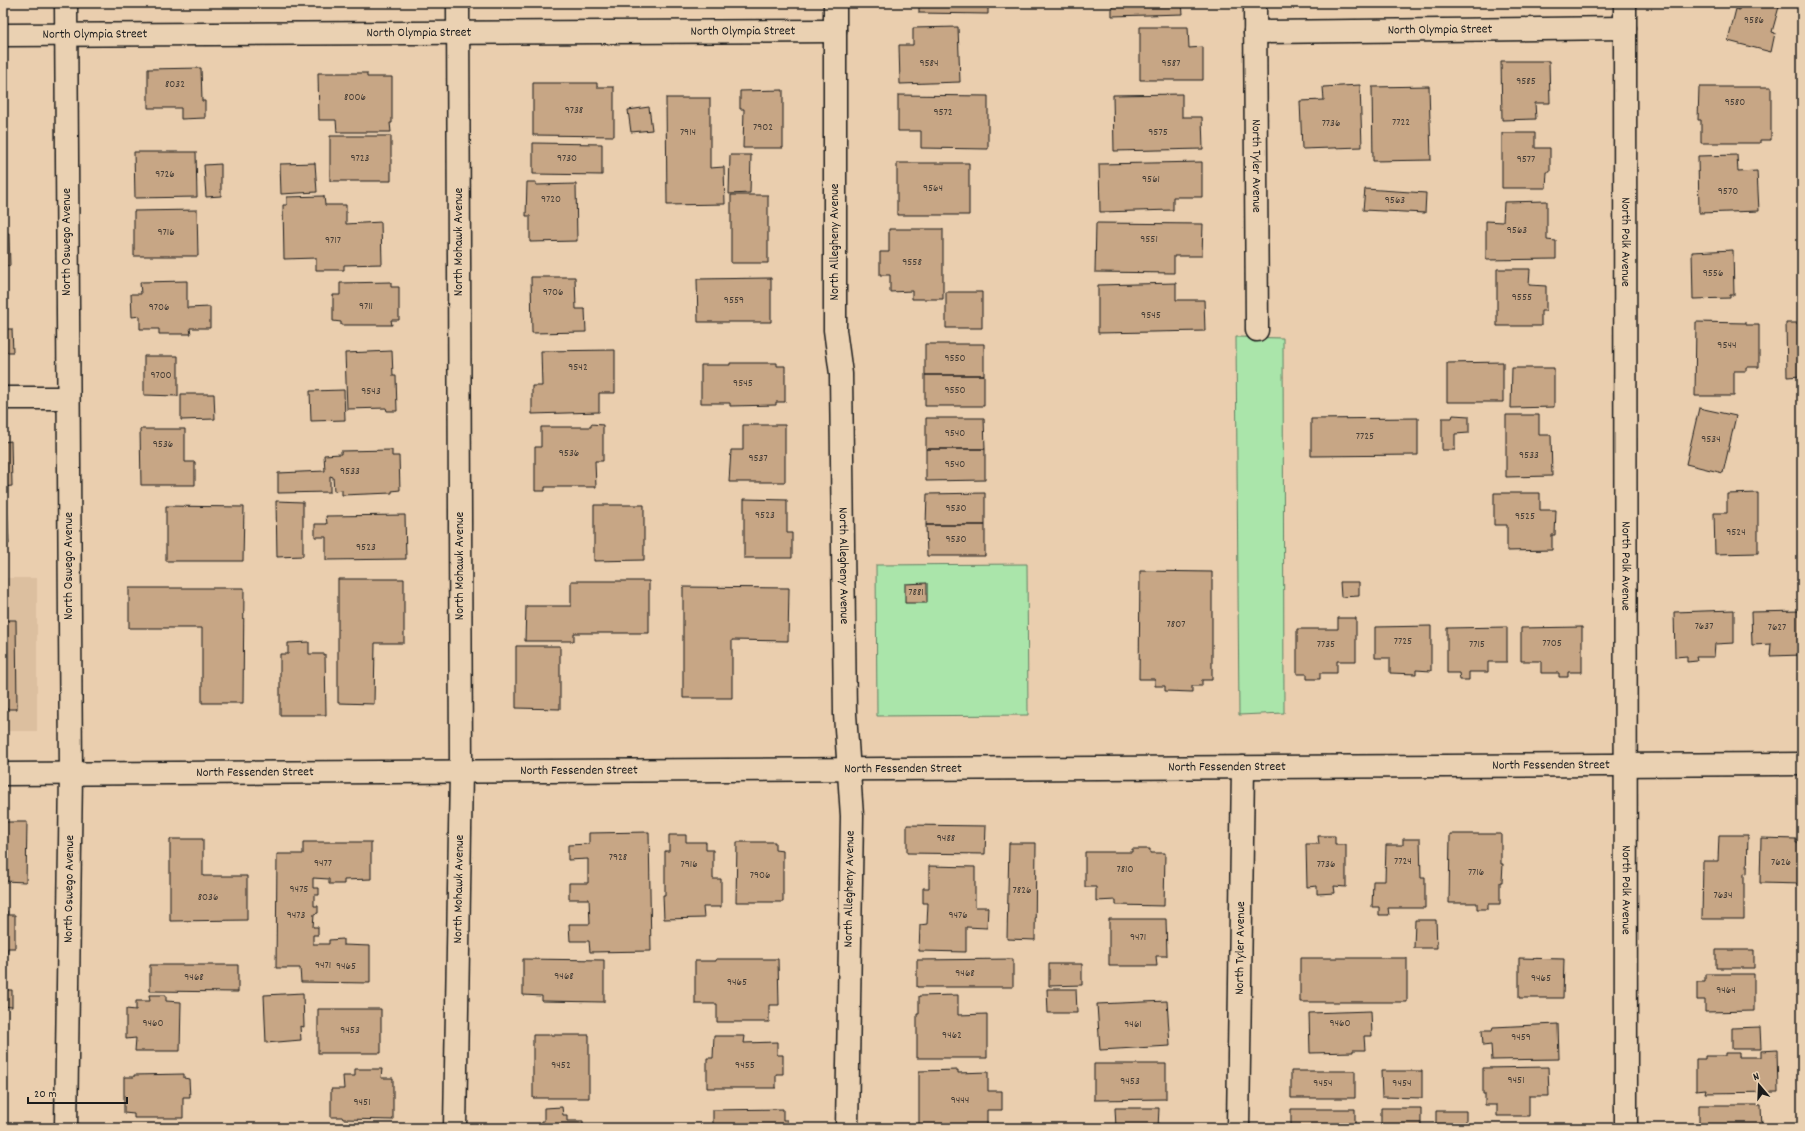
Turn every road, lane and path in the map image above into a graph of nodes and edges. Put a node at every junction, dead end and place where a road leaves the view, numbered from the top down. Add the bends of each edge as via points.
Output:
1 (66, 3) edge
2 (458, 3) edge
3 (835, 3) edge
4 (1255, 3) edge
5 (1625, 3) edge
6 (1625, 28) junction
7 (835, 31) junction
8 (1255, 32) junction
9 (458, 33) junction
10 (3, 35) edge
11 (66, 35) junction
12 (1257, 330) dead end
13 (3, 398) edge
14 (68, 398) junction
15 (1802, 764) edge
16 (1626, 765) junction
17 (1243, 767) junction
18 (849, 768) junction
19 (461, 771) junction
20 (3, 774) edge
21 (70, 774) junction
22 (66, 1128) edge
23 (455, 1128) edge
24 (847, 1128) edge
25 (1238, 1128) edge
26 (1626, 1128) edge

1 - 11 street, North Oswego Avenue
2 - 9 street, North Mohawk Avenue
3 - 7 street, North Allegheny Avenue
4 - 8 street, North Tyler Avenue
5 - 6 street, North Polk Avenue
6 - 8 street, North Olympia Street
6 - 16 street, North Polk Avenue
7 - 9 street, North Olympia Street
7 - 18 street, North Allegheny Avenue via 835,330 841,374 845,714
8 - 12 street, North Tyler Avenue
9 - 11 street, North Olympia Street
9 - 19 street, North Mohawk Avenue
10 - 11 street, North Olympia Street
11 - 14 street, North Oswego Avenue
13 - 14 street
14 - 21 street, North Oswego Avenue
15 - 16 street, North Fessenden Street
16 - 17 street, North Fessenden Street
16 - 26 street, North Polk Avenue
17 - 18 street, North Fessenden Street
17 - 25 street, North Tyler Avenue
18 - 19 street, North Fessenden Street
18 - 24 street, North Allegheny Avenue via 852,816
19 - 21 street, North Fessenden Street
19 - 23 street, North Mohawk Avenue
20 - 21 street, North Fessenden Street
21 - 22 street, North Oswego Avenue

